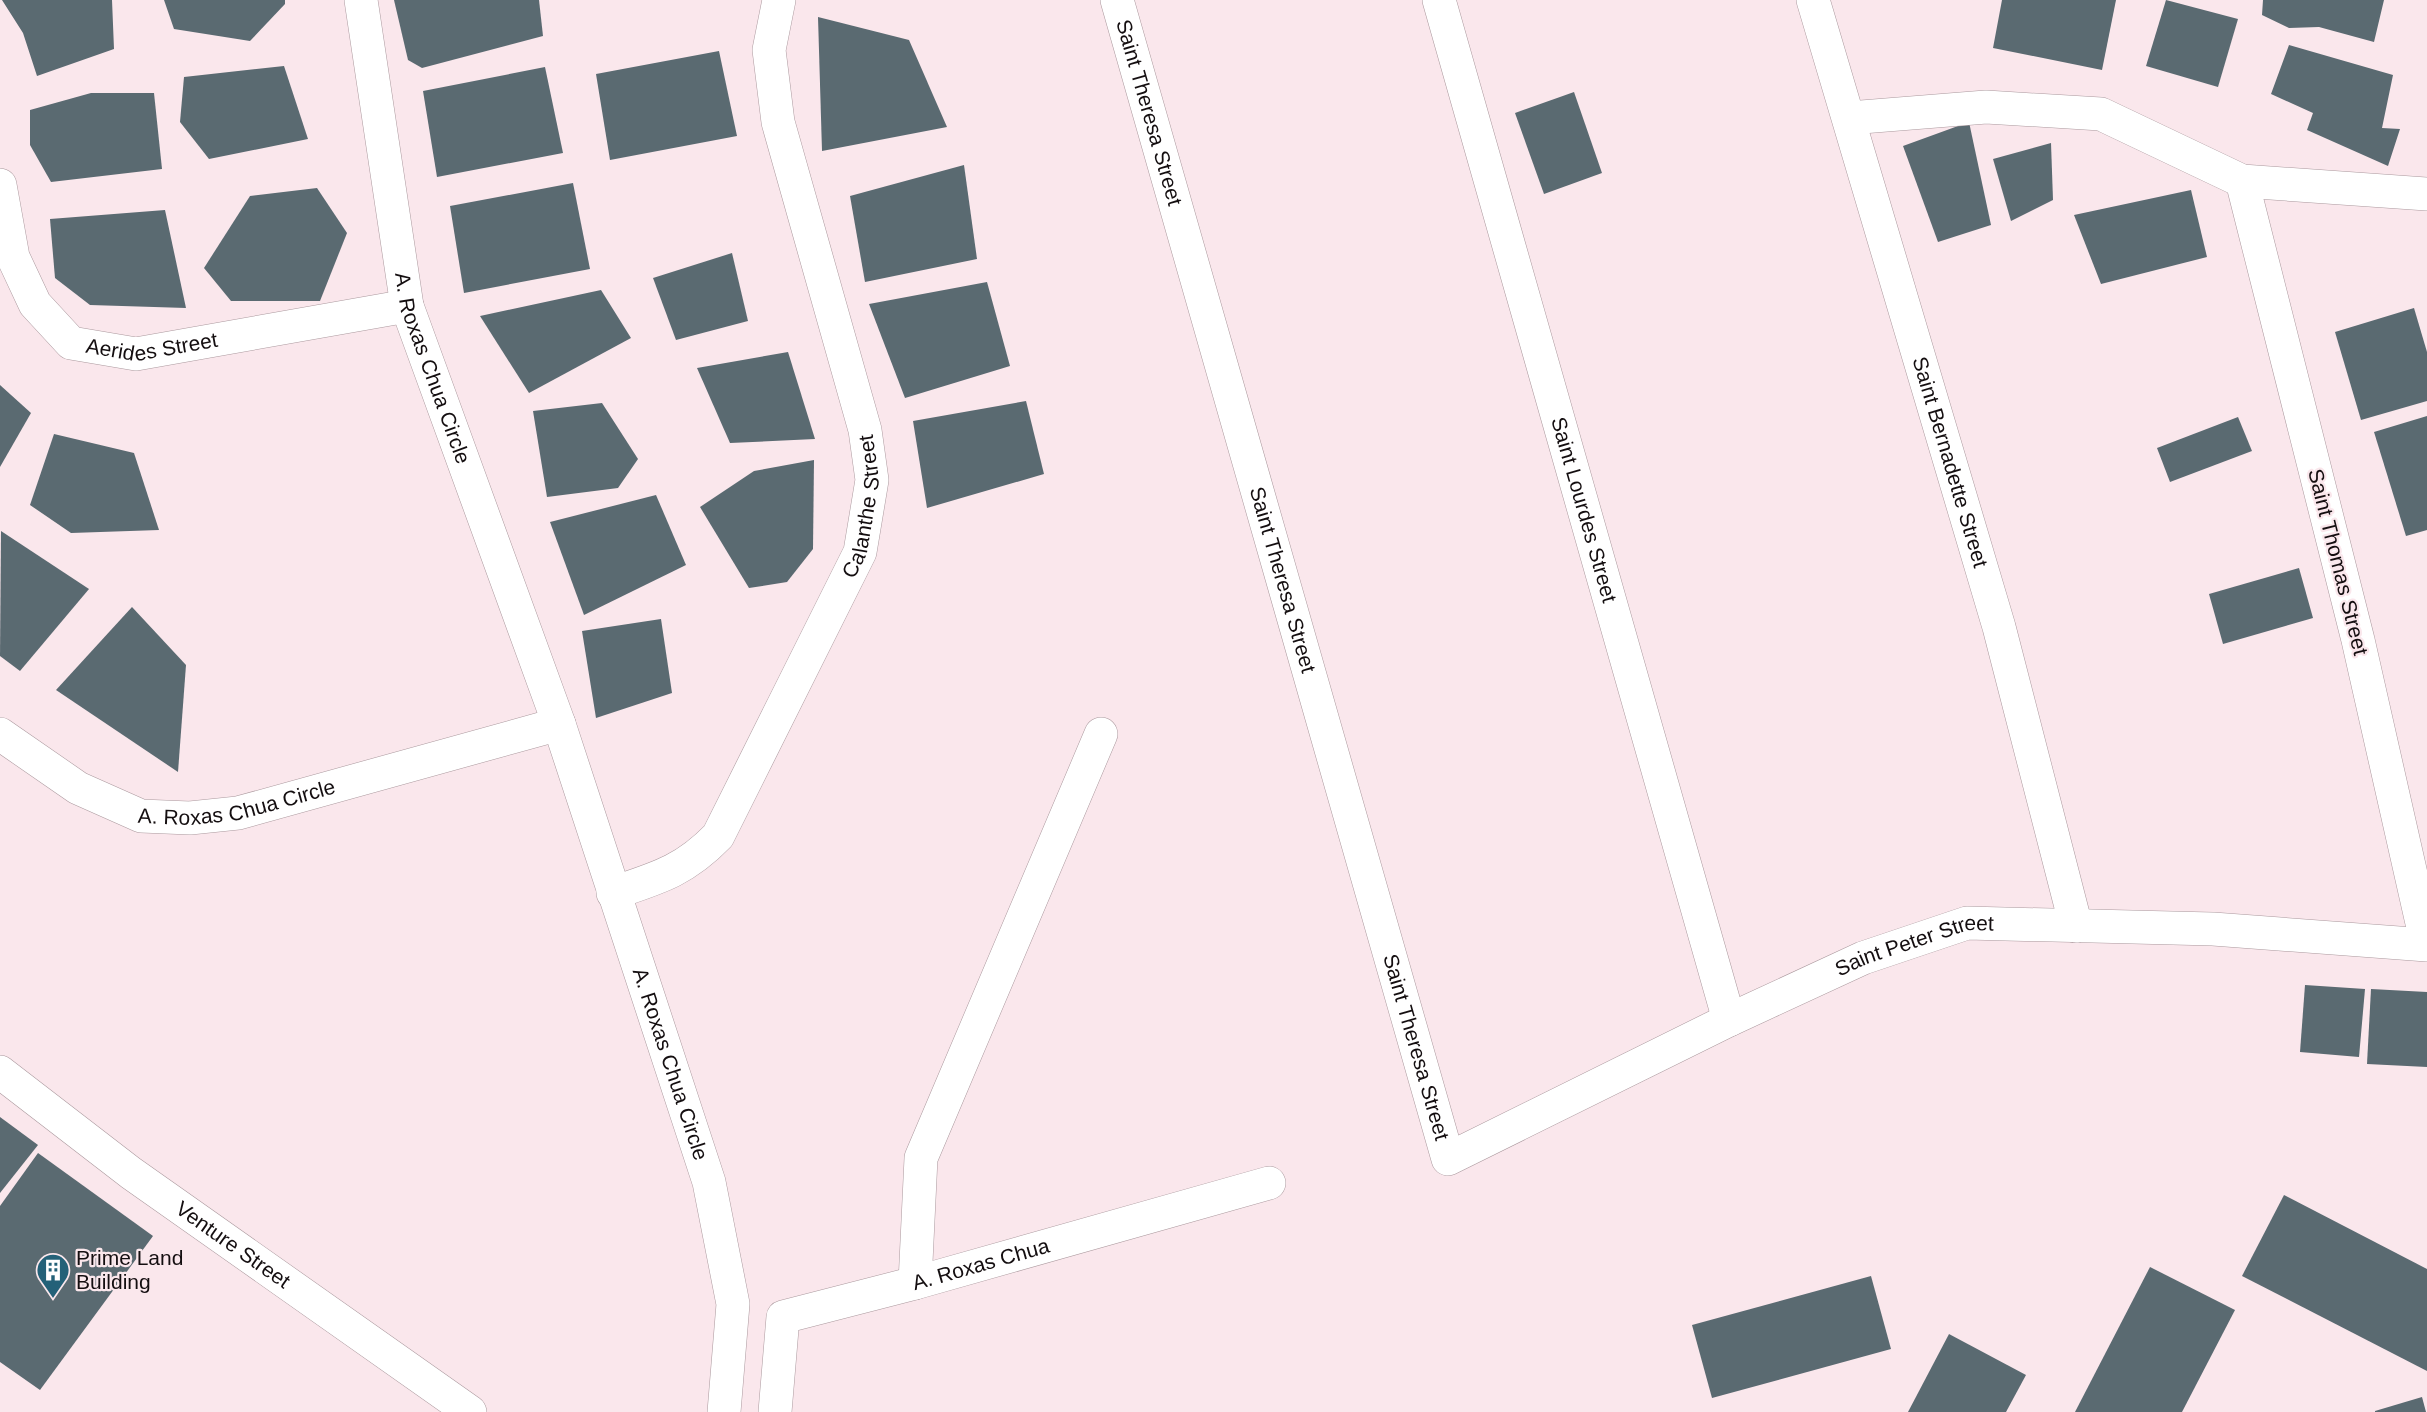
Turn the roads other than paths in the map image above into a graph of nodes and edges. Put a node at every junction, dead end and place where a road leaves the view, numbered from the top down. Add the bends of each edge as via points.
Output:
1 (361, 0) edge
2 (779, 0) edge
3 (1117, 0) edge
4 (1439, 0) edge
5 (1813, 0) edge
6 (1849, 118) junction
7 (2242, 181) junction
8 (0, 185) edge
9 (2427, 194) edge
10 (407, 306) junction
11 (559, 724) junction
12 (0, 734) edge
13 (1101, 734) dead end
14 (613, 893) junction
15 (2076, 926) junction
16 (2427, 945) edge
17 (1729, 1020) junction
18 (0, 1072) edge
19 (1448, 1159) joint
20 (1269, 1183) dead end
21 (915, 1283) junction
22 (470, 1412) edge
23 (724, 1412) edge
24 (775, 1412) edge

1 - 10 street, A. Roxas Chua Circle
2 - 14 street, Calanthe Street via 769,50 778,122 865,430 872,480 860,552 718,836 681,868
3 - 19 street, Saint Theresa Street
4 - 17 street, Saint Lourdes Street
5 - 6 street, Saint Bernadette Street
6 - 7 street via 1986,107 2101,114
6 - 15 street, Saint Bernadette Street via 1999,627
7 - 9 street
7 - 16 street, Saint Thomas Street via 2358,640
8 - 10 street, Aerides Street via 13,257 35,304 71,343 136,354
10 - 11 street, A. Roxas Chua Circle
11 - 12 street, A. Roxas Chua Circle via 238,813 190,818 141,816 78,788
11 - 14 street, A. Roxas Chua Circle
13 - 21 street via 921,1158
14 - 23 street, A. Roxas Chua Circle via 709,1182 733,1304
15 - 16 street, Saint Peter Street via 2213,929
15 - 17 street, Saint Peter Street via 1967,923 1863,958
17 - 19 street, Saint Peter Street
18 - 22 street, Venture Street via 131,1173
20 - 21 street, A. Roxas Chua
21 - 24 street, A. Roxas Chua via 783,1317

